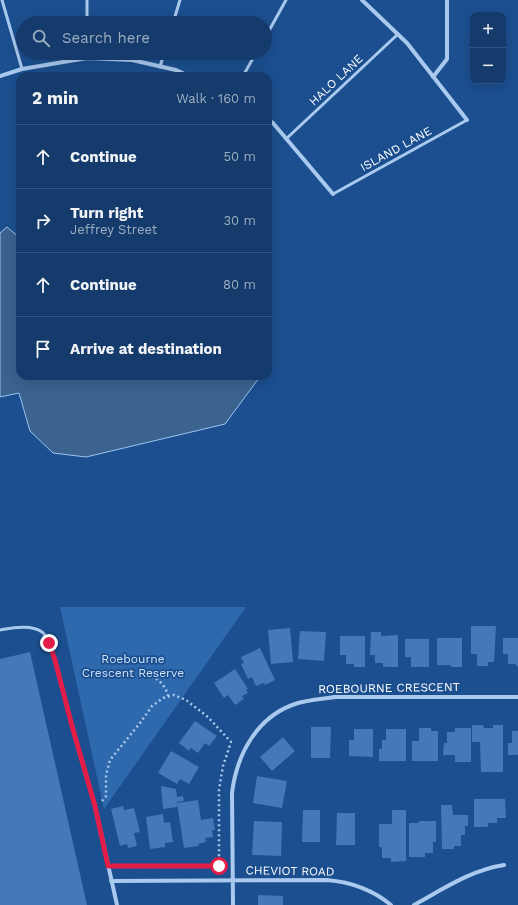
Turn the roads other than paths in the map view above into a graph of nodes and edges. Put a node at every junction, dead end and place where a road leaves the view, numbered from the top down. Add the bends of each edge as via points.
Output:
1 (2, 0) edge
2 (87, 0) edge
3 (180, 0) edge
4 (286, 0) edge
5 (362, 0) edge
6 (447, 0) edge
7 (87, 16) edge
8 (175, 16) edge
9 (272, 25) edge
10 (398, 34) junction
11 (16, 48) edge
12 (19, 60) edge
13 (75, 60) edge
14 (132, 60) edge
15 (162, 60) edge
16 (252, 60) edge
17 (160, 67) junction
18 (22, 69) junction
19 (180, 72) edge
20 (245, 72) edge
21 (0, 76) edge
22 (433, 77) junction
23 (467, 120) joint
24 (272, 122) edge
25 (286, 139) junction
26 (333, 194) joint
27 (0, 630) edge
28 (518, 697) edge
29 (95, 806) joint
30 (504, 865) dead end
31 (233, 880) junction
32 (111, 881) junction
33 (117, 905) edge
34 (233, 905) edge
35 (391, 905) edge
36 (414, 905) edge

1 - 11 lane
2 - 7 lane
3 - 8 lane
4 - 9 lane
5 - 10 street
6 - 22 street via 447,59
10 - 22 street
10 - 25 lane, HALO LANE
12 - 18 lane
13 - 18 street
14 - 17 street
15 - 17 lane
16 - 20 lane
17 - 19 street
18 - 21 street
22 - 23 street
23 - 26 lane, ISLAND LANE
24 - 25 street
25 - 26 street
27 - 29 lane via 32,628 46,636 55,660
28 - 31 street, ROEBOURNE CRESCENT via 335,697 303,702 282,711 268,720 248,742 237,768 232,793
29 - 32 street
30 - 36 street via 470,874
31 - 32 street, CHEVIOT ROAD
31 - 34 street, ROEBOURNE CRESCENT
31 - 35 street, CHEVIOT ROAD via 338,881 364,888
32 - 33 street

